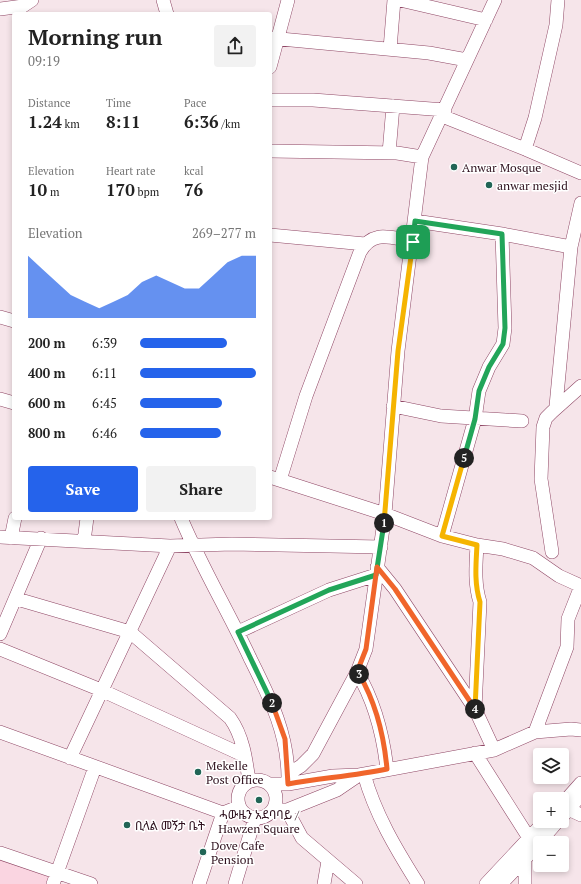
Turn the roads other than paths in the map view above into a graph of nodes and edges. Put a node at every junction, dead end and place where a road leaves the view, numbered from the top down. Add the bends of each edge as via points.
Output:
1 (32, 0) edge
2 (163, 0) edge
3 (288, 0) edge
4 (394, 0) edge
5 (400, 0) edge
6 (558, 0) edge
7 (496, 1) edge
8 (0, 9) edge
9 (166, 12) edge
10 (486, 20) junction
11 (274, 39) edge
12 (390, 49) junction
13 (272, 53) edge
14 (467, 60) junction
15 (272, 100) edge
16 (393, 106) junction
17 (443, 113) junction
18 (525, 149) junction
19 (272, 151) edge
20 (389, 153) junction
21 (422, 157) junction
22 (581, 173) edge
23 (581, 203) edge
24 (415, 221) junction
25 (502, 234) junction
26 (272, 236) edge
27 (413, 242) junction
28 (364, 244) junction
29 (571, 247) junction
30 (0, 317) edge
31 (12, 320) edge
32 (581, 386) edge
33 (0, 399) edge
34 (12, 402) edge
35 (393, 406) junction
36 (556, 406) junction
37 (475, 419) junction
38 (522, 421) dead end
39 (275, 479) edge
40 (385, 514) junction
41 (14, 520) edge
42 (87, 520) edge
43 (182, 520) edge
44 (442, 536) junction
45 (6, 538) edge
46 (41, 538) junction
47 (84, 541) junction
48 (477, 545) junction
49 (170, 546) junction
50 (193, 546) junction
51 (381, 547) junction
52 (552, 552) dead end
53 (377, 571) junction
54 (581, 586) edge
55 (17, 598) junction
56 (130, 632) junction
57 (238, 632) junction
58 (0, 634) edge
59 (0, 649) edge
60 (357, 672) junction
61 (102, 690) junction
62 (475, 709) junction
63 (578, 728) edge
64 (0, 732) edge
65 (535, 732) junction
66 (494, 750) junction
67 (475, 753) junction
68 (245, 756) junction
69 (70, 758) junction
70 (95, 767) junction
71 (387, 769) junction
72 (362, 775) junction
73 (288, 779) junction
74 (249, 781) junction
75 (581, 783) edge
76 (269, 784) junction
77 (581, 795) edge
78 (569, 801) edge
79 (569, 804) edge
80 (238, 806) junction
81 (272, 810) junction
82 (287, 810) junction
83 (569, 810) edge
84 (223, 813) junction
85 (581, 815) edge
86 (255, 818) junction
87 (549, 828) edge
88 (539, 836) edge
89 (533, 839) edge
90 (533, 841) edge
91 (533, 842) edge
92 (0, 853) edge
93 (525, 859) junction
94 (328, 861) junction
95 (55, 878) edge
96 (528, 883) edge
97 (91, 884) edge
98 (199, 884) edge
99 (235, 884) edge
100 (324, 884) edge
101 (356, 884) edge
102 (418, 884) edge
103 (486, 884) edge
104 (501, 884) edge

1 - 8 street via 23,6
2 - 9 street
3 - 11 street
4 - 12 street
5 - 10 street
6 - 18 street via 556,25 535,118
7 - 10 street
10 - 14 street
11 - 12 street
11 - 13 street
12 - 14 street
14 - 17 street
15 - 16 street via 313,100
16 - 17 street
16 - 20 street
17 - 18 street
17 - 21 street
18 - 22 street
19 - 20 street
20 - 21 street
21 - 24 street
23 - 29 street
24 - 25 street
24 - 27 street
25 - 29 street
25 - 37 street via 505,328 503,344 489,367 479,391
26 - 28 street
27 - 28 street via 383,237 372,238
27 - 35 street
28 - 39 street
29 - 36 street
30 - 31 street
32 - 36 street
33 - 34 street
35 - 37 street via 441,416
35 - 40 street
36 - 52 street via 546,418 543,427 541,468
37 - 38 street
37 - 44 street
39 - 40 street
40 - 44 street
40 - 51 street
41 - 45 street
42 - 47 street
43 - 50 street
44 - 48 street
45 - 46 street
46 - 47 street
46 - 55 street
47 - 49 street
48 - 54 street via 533,558 559,576
48 - 62 street via 475,575 480,602
49 - 50 street
49 - 56 street
50 - 51 street via 232,544
50 - 57 street
51 - 53 street
53 - 57 street
53 - 60 street via 366,649
53 - 62 street via 395,589
54 - 65 street via 568,619 567,647
55 - 56 street
55 - 58 street
56 - 61 street
56 - 68 street via 230,718 238,732
57 - 73 street via 272,702 285,739
59 - 61 street
60 - 71 street via 380,726
60 - 73 street via 313,754
61 - 68 street
61 - 69 street
62 - 66 street
63 - 65 street
64 - 69 street
65 - 66 street
66 - 67 street
67 - 71 street
67 - 89 street
68 - 74 street
69 - 70 street
70 - 84 street
70 - 95 street
71 - 72 street
72 - 73 street
72 - 82 street via 337,790
72 - 102 street via 382,822
73 - 76 street
74 - 76 street via 258,780
74 - 80 street via 240,790
75 - 78 street
76 - 81 street via 276,798
77 - 79 street
80 - 84 street
80 - 86 street
81 - 82 street
81 - 86 street via 262,817
82 - 94 street via 302,838
83 - 85 street
84 - 98 street
86 - 99 street
87 - 88 street
90 - 103 street
91 - 93 street
92 - 95 street
93 - 96 street
93 - 104 street
94 - 100 street
94 - 101 street
95 - 97 street

